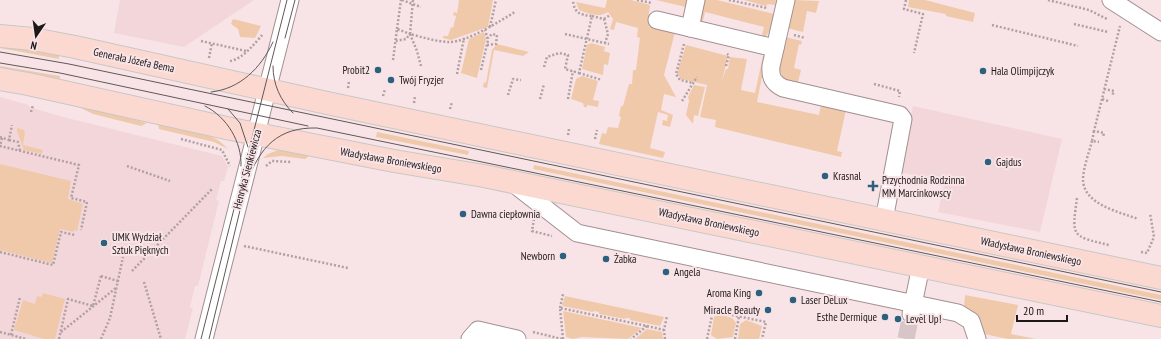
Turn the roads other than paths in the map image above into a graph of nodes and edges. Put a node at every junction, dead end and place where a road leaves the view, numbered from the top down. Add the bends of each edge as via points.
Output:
1 (290, 0) edge
2 (696, 0) edge
3 (1111, 0) edge
4 (779, 3) edge
5 (657, 20) dead end
6 (690, 28) junction
7 (1161, 32) edge
8 (0, 36) edge
9 (775, 48) junction
10 (0, 79) edge
11 (268, 90) junction
12 (256, 134) junction
13 (510, 181) junction
14 (884, 220) junction
15 (921, 266) junction
16 (1161, 278) edge
17 (912, 309) junction
18 (1161, 316) edge
19 (523, 335) edge
20 (204, 339) edge
21 (470, 339) edge
22 (977, 339) edge

1 - 11 street, Henryka Sienkiewicza
2 - 6 street
3 - 7 street
4 - 9 street
5 - 6 street
6 - 9 street
8 - 11 main road, Generała Józefa Bema via 75,47
9 - 14 street via 770,74 773,81 783,88 900,115 903,122
10 - 12 main road
11 - 12 street, Henryka Sienkiewicza
11 - 14 main road, Władysława Broniewskiego
12 - 13 main road, Władysława Broniewskiego
12 - 20 street, Henryka Sienkiewicza
13 - 15 main road, Władysława Broniewskiego
13 - 17 street via 577,233
14 - 16 main road, Władysława Broniewskiego
15 - 17 street
15 - 18 main road, Władysława Broniewskiego
17 - 22 street via 966,316 973,323
19 - 21 street via 478,330

